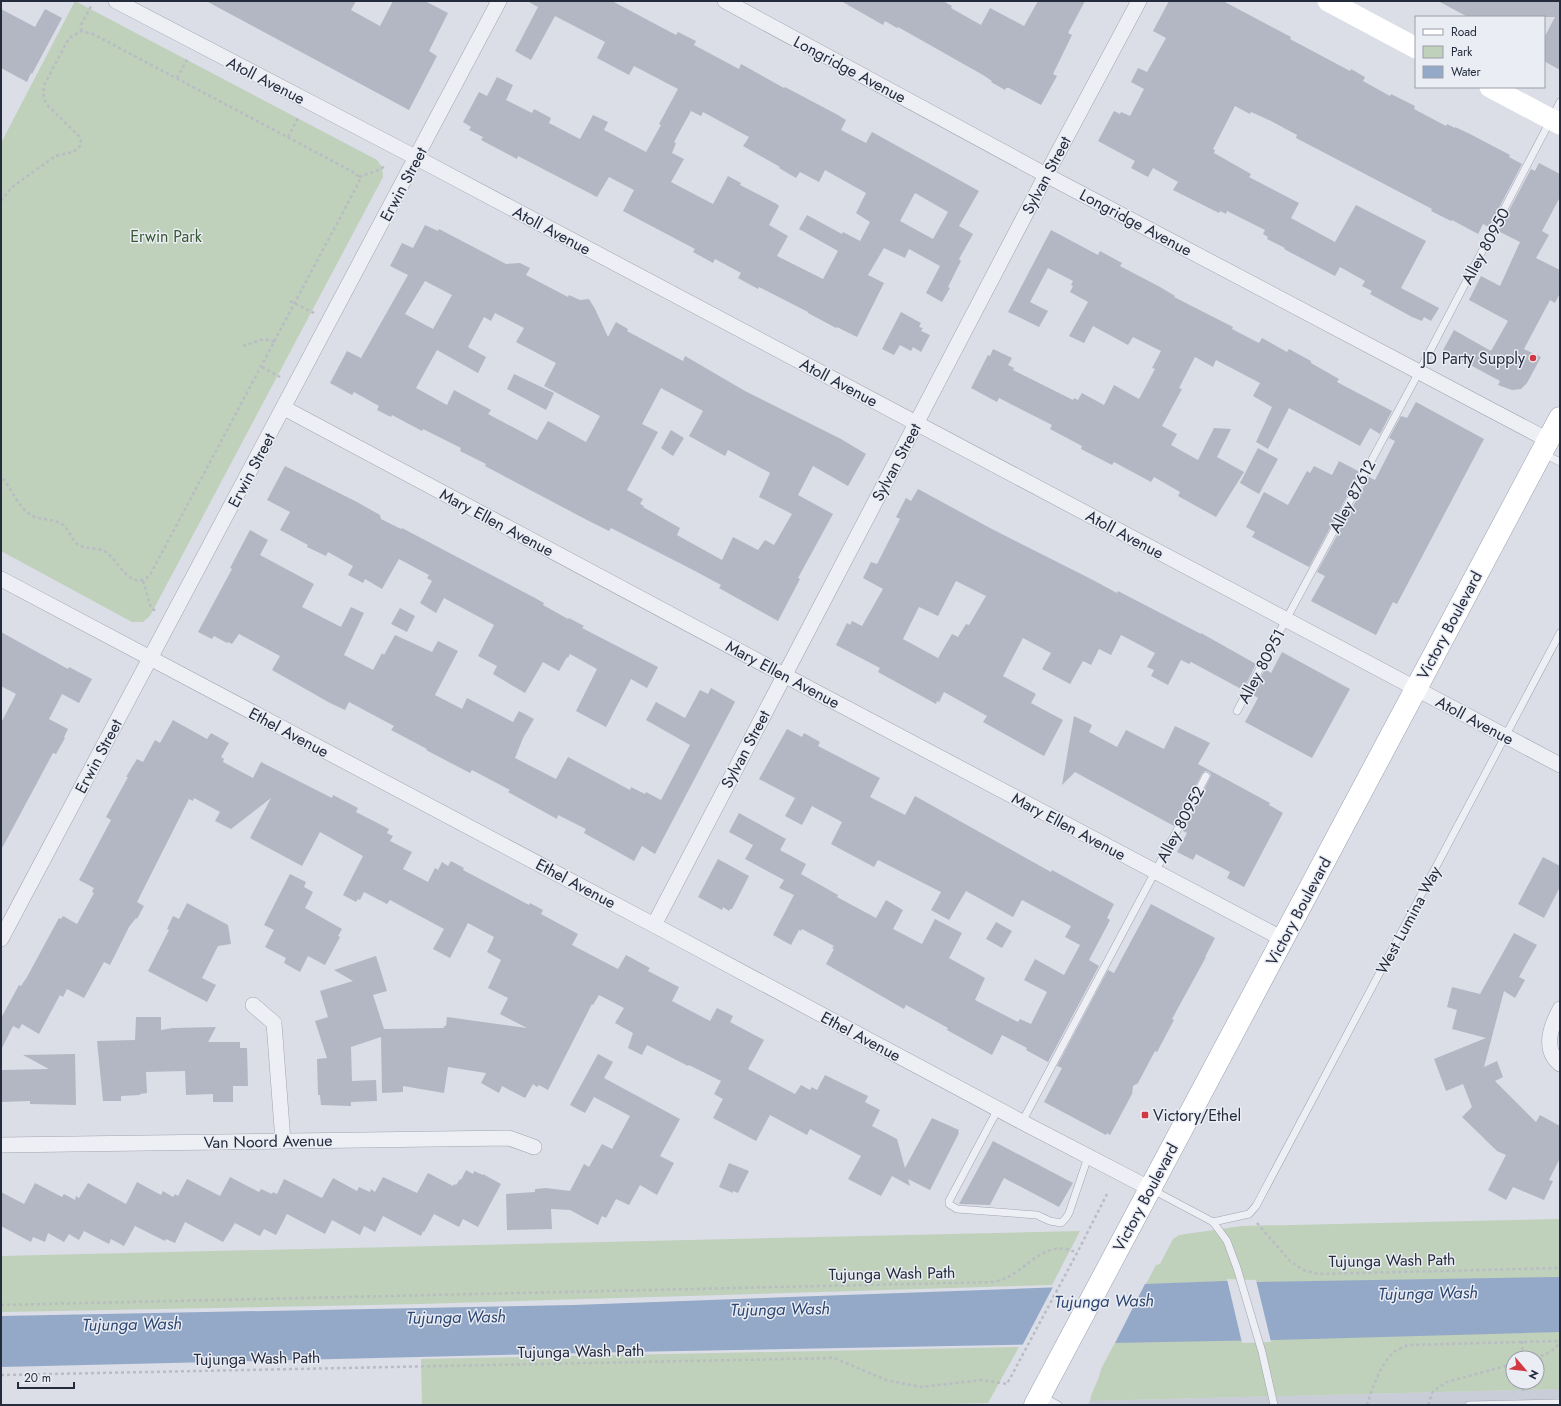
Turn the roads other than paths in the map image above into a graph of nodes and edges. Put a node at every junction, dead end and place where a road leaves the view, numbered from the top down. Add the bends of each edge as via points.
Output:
1 (116, 1) edge
2 (499, 1) edge
3 (725, 1) edge
4 (1139, 1) edge
5 (1328, 1) edge
6 (1415, 47) edge
7 (1492, 88) edge
8 (1557, 115) edge
9 (417, 158) junction
10 (1046, 174) junction
11 (1419, 372) junction
12 (284, 408) junction
13 (1560, 418) edge
14 (916, 423) junction
15 (1550, 452) edge
16 (1, 579) edge
17 (1286, 620) junction
18 (1560, 633) edge
19 (151, 658) junction
20 (784, 675) junction
21 (1416, 688) junction
22 (1237, 712) dead end
23 (1506, 736) junction
24 (1560, 765) edge
25 (1206, 776) dead end
26 (1155, 872) junction
27 (654, 925) junction
28 (1, 939) edge
29 (1283, 939) junction
30 (253, 1005) dead end
31 (1560, 1009) edge
32 (1560, 1064) edge
33 (998, 1109) junction
34 (1022, 1122) junction
35 (282, 1141) junction
36 (1, 1145) edge
37 (534, 1146) dead end
38 (1088, 1157) junction
39 (1149, 1188) junction
40 (1213, 1222) junction
41 (1045, 1402) edge
42 (1560, 1403) edge
43 (1274, 1405) edge
44 (1468, 1405) edge
45 (1506, 1405) edge

1 - 9 street, Atoll Avenue
2 - 9 street, Erwin Street
3 - 10 street, Longridge Avenue
4 - 10 street, Sylvan Street
5 - 6 street
7 - 8 street
8 - 11 lane, Alley 80950
9 - 12 street, Erwin Street
9 - 14 street, Atoll Avenue
10 - 11 street, Longridge Avenue
10 - 14 street, Sylvan Street
11 - 15 street, Longridge Avenue
11 - 17 lane, Alley 87612
12 - 19 street, Erwin Street
12 - 20 street, Mary Ellen Avenue
13 - 15 main road, Victory Boulevard
14 - 17 street, Atoll Avenue
14 - 20 street, Sylvan Street
15 - 21 main road, Victory Boulevard
16 - 19 street, Ethel Avenue
17 - 21 street, Atoll Avenue
17 - 22 lane, Alley 80951
18 - 23 lane, West Lumina Way
19 - 27 street, Ethel Avenue
19 - 28 street, Erwin Street
20 - 26 street, Mary Ellen Avenue
20 - 27 street, Sylvan Street
21 - 23 street, Atoll Avenue
21 - 29 main road, Victory Boulevard
23 - 24 street, Atoll Avenue
23 - 40 lane, West Lumina Way via 1256,1206 1249,1214
25 - 26 lane, Alley 80952
26 - 29 street, Mary Ellen Avenue
26 - 34 lane, Alley 80952
27 - 33 street, Ethel Avenue
29 - 39 main road, Victory Boulevard
30 - 35 street via 274,1023
31 - 32 street via 1549,1039 1554,1059
33 - 34 street, Ethel Avenue
33 - 38 lane via 949,1201 949,1204 957,1209 1037,1215 1061,1223 1069,1213
34 - 38 street, Ethel Avenue
35 - 36 street, Van Noord Avenue
35 - 37 street, Van Noord Avenue via 509,1138
38 - 39 street, Ethel Avenue
39 - 40 lane
39 - 41 main road, Victory Boulevard via 1054,1370
40 - 43 lane via 1228,1242 1237,1268 1262,1352
42 - 45 lane
44 - 45 lane

